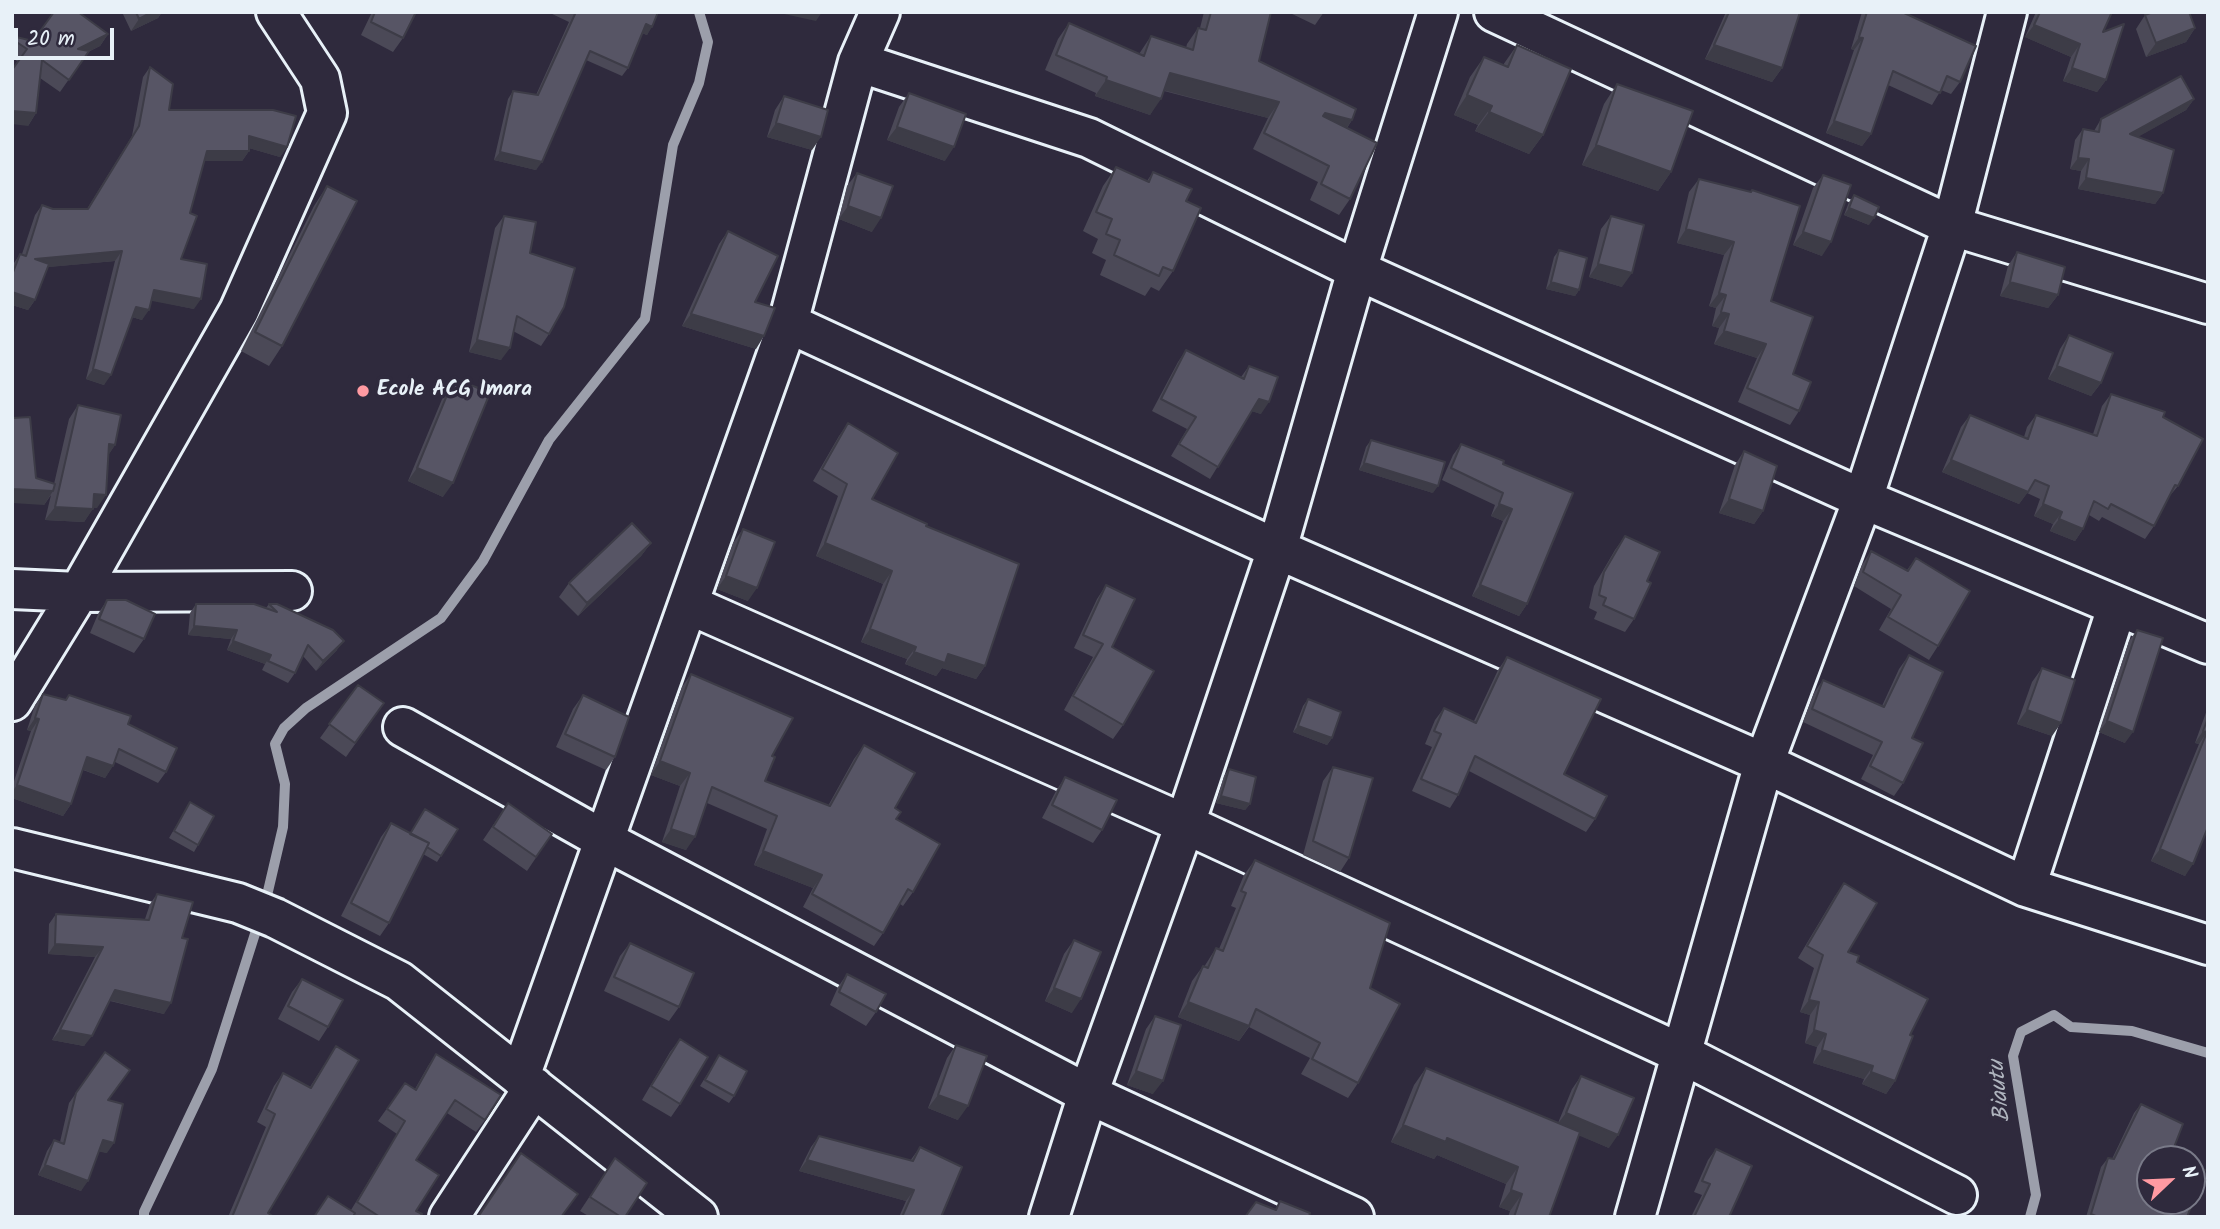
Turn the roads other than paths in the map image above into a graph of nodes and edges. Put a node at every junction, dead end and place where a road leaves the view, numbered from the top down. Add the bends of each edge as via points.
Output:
1 (276, 12) edge
2 (880, 12) edge
3 (1438, 12) edge
4 (1494, 12) edge
5 (2007, 12) edge
6 (858, 62) junction
7 (1952, 226) junction
8 (1357, 270) junction
9 (2208, 304) edge
10 (788, 323) junction
11 (1863, 499) junction
12 (1277, 549) junction
13 (12, 589) edge
14 (292, 591) dead end
15 (79, 592) junction
16 (690, 605) junction
17 (2117, 607) junction
18 (2208, 644) edge
19 (12, 701) edge
20 (403, 727) dead end
21 (1764, 764) junction
22 (1185, 824) junction
23 (606, 841) junction
24 (12, 848) edge
25 (2026, 887) junction
26 (2208, 945) edge
27 (1682, 1054) junction
28 (527, 1082) junction
29 (1088, 1094) junction
30 (1956, 1195) dead end
31 (449, 1217) edge
32 (698, 1217) edge
33 (1049, 1217) edge
34 (1354, 1217) edge
35 (1635, 1217) edge

1 - 15 street via 320,79 327,113 239,311
2 - 6 street
3 - 8 street
4 - 7 street
5 - 7 street
6 - 8 street via 1089,138
6 - 10 street
7 - 9 street
7 - 11 street
8 - 11 street
8 - 12 street
10 - 12 street
10 - 16 street
11 - 17 street
11 - 21 street
12 - 21 street
12 - 22 street
13 - 15 street
14 - 15 street
15 - 19 street
16 - 22 street
16 - 23 street
17 - 18 street
17 - 25 street
20 - 23 street
21 - 25 street
21 - 27 street
22 - 27 street
22 - 29 street
23 - 28 street
23 - 29 street
24 - 28 street via 237,903 275,918 399,981
25 - 26 street
27 - 30 street
27 - 35 street
28 - 31 street
28 - 32 street
29 - 33 street
29 - 34 street

